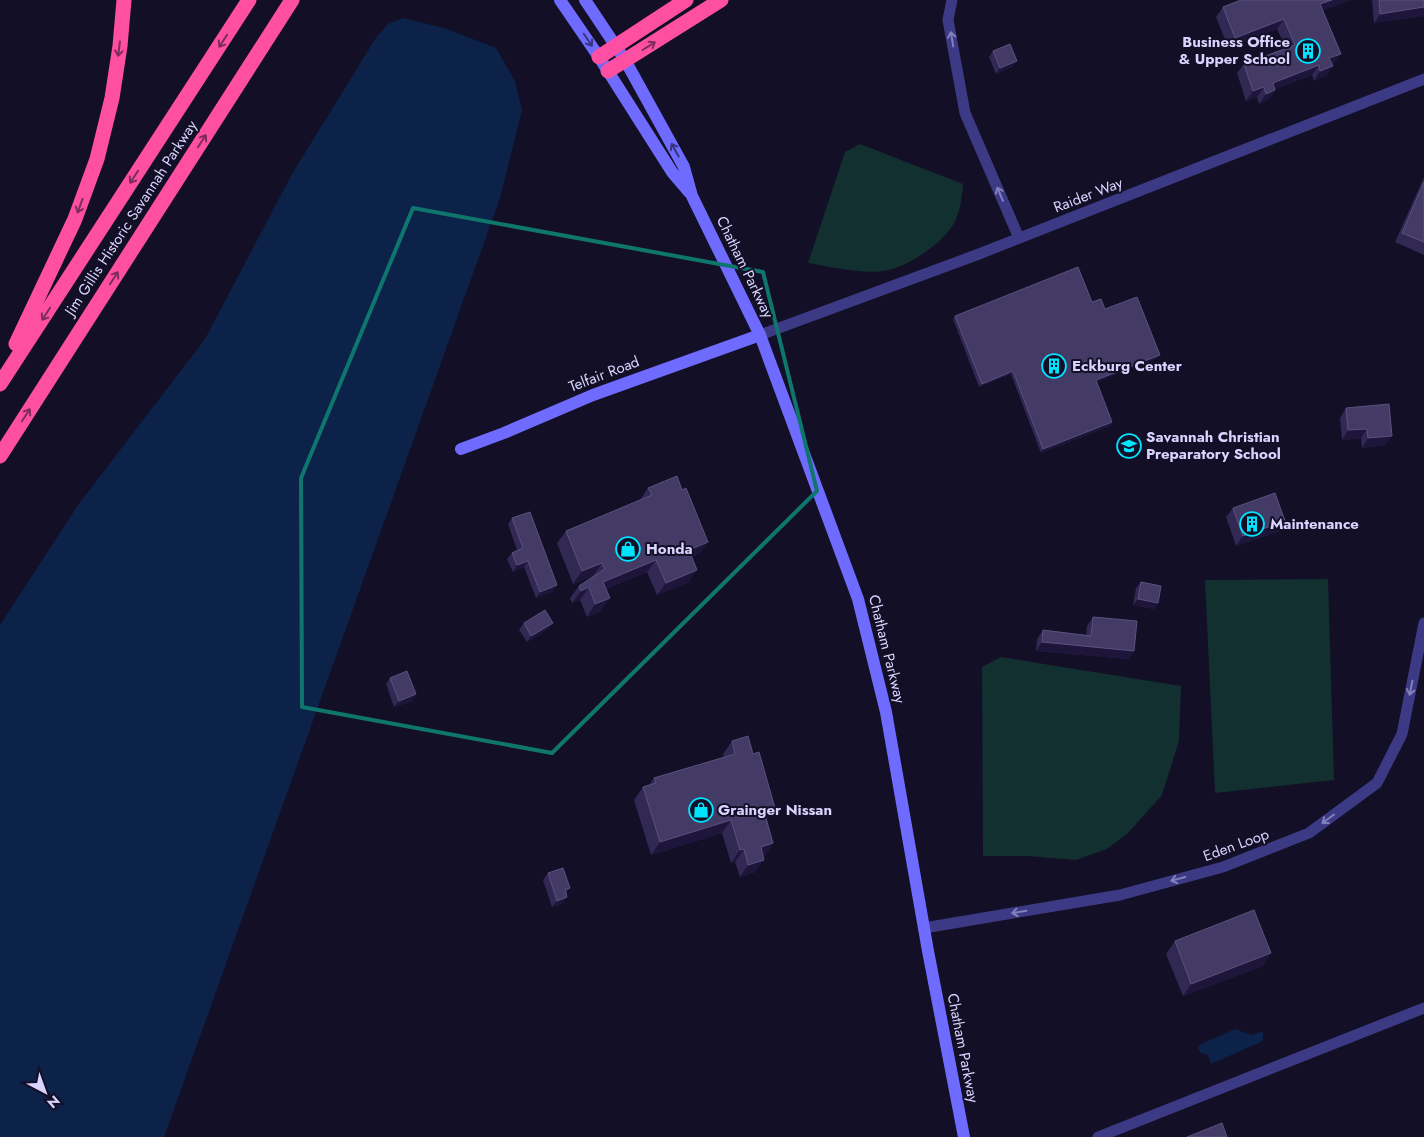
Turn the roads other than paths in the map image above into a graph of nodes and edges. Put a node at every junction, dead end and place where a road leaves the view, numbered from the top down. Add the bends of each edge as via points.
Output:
1 (124, 0) edge
2 (249, 0) edge
3 (292, 0) edge
4 (560, 0) edge
5 (585, 0) edge
6 (686, 0) edge
7 (721, 0) edge
8 (952, 0) edge
9 (616, 46) junction
10 (599, 57) junction
11 (625, 60) junction
12 (608, 71) junction
13 (1424, 79) edge
14 (692, 196) junction
15 (1019, 238) junction
16 (760, 335) junction
17 (0, 374) edge
18 (0, 384) edge
19 (461, 449) dead end
20 (0, 456) edge
21 (1424, 623) edge
22 (924, 928) junction
23 (1424, 1008) edge
24 (964, 1137) edge
25 (1098, 1137) edge

1 -> 17 highway via 112,98 97,158 75,220
2 -> 18 highway, Jim Gillis Historic Savannah Parkway
20 -> 3 highway, Jim Gillis Historic Savannah Parkway
4 -> 10 main road, Chatham Parkway
5 - 9 main road, Chatham Parkway
6 - 9 highway
11 -> 7 highway
15 -> 8 street via 965,113 948,20
9 - 10 highway
9 - 11 main road, Chatham Parkway
10 - 12 main road, Chatham Parkway
11 - 12 highway
14 -> 11 main road, Chatham Parkway via 684,167
12 - 14 main road, Chatham Parkway via 672,172
13 - 15 street, Raider Way
14 - 16 main road, Chatham Parkway
15 - 16 street, Raider Way
16 - 19 main road, Telfair Road via 593,395
16 - 22 main road, Chatham Parkway via 858,599 886,712
21 -> 22 street, Eden Loop via 1402,734 1381,775 1376,783 1309,834 1223,867 1120,895
22 - 24 main road, Chatham Parkway
23 - 25 street

